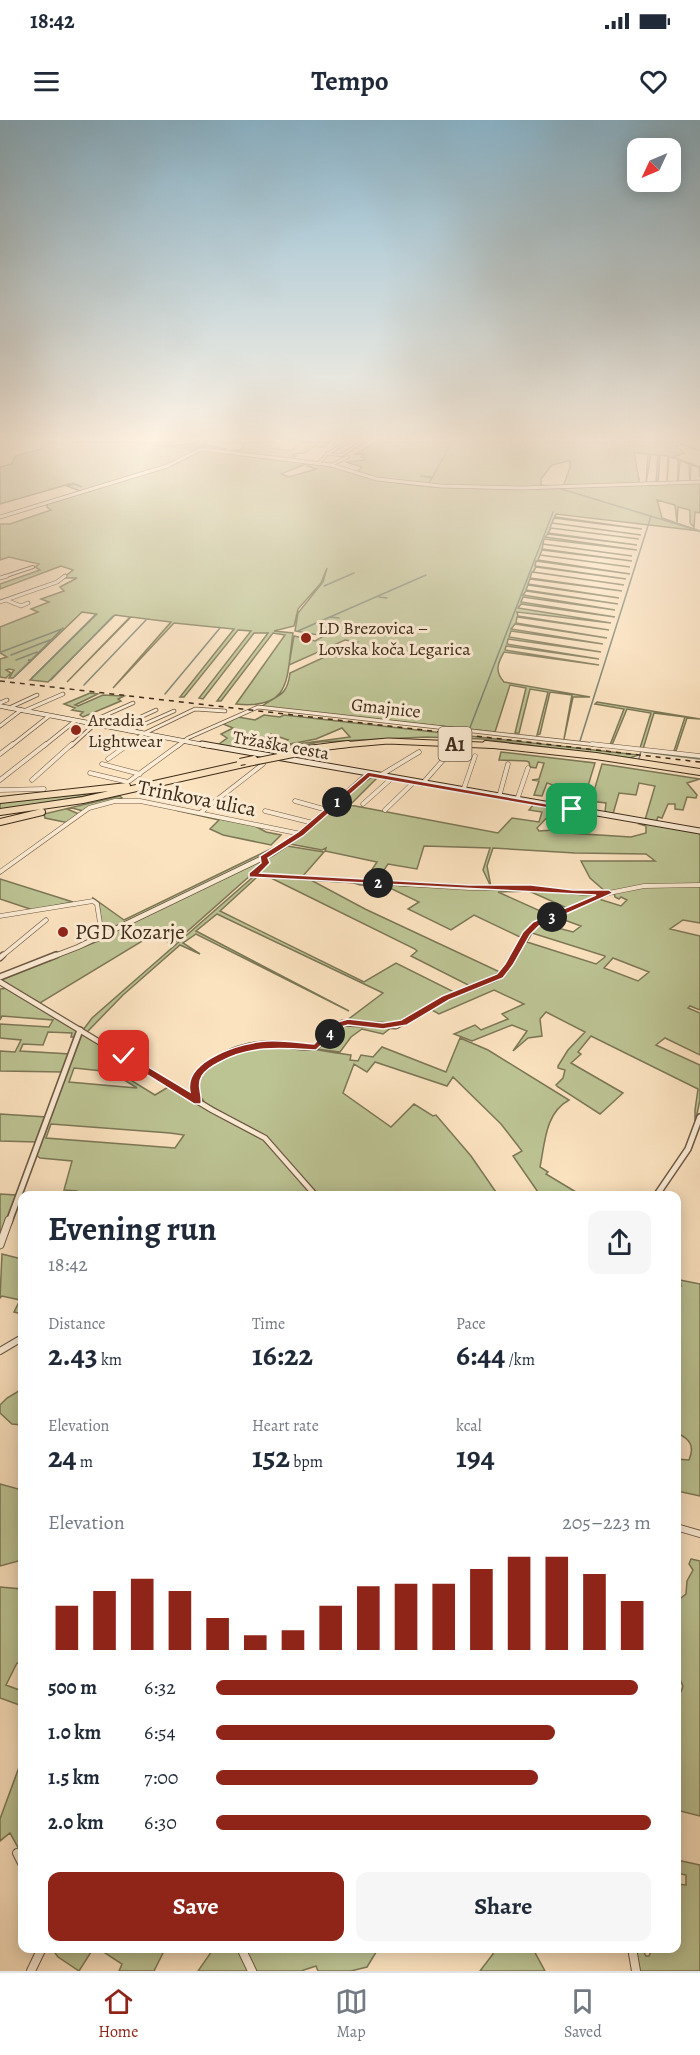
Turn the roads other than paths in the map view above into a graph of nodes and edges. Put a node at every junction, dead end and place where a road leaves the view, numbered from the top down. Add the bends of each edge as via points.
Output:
1 (33, 567) dead end
2 (64, 576) dead end
3 (0, 578) edge
4 (6, 600) junction
5 (0, 602) edge
6 (28, 603) dead end
7 (63, 694) dead end
8 (37, 695) dead end
9 (7, 700) dead end
10 (133, 703) dead end
11 (0, 704) edge
12 (9, 708) junction
13 (23, 710) junction
14 (156, 710) dead end
15 (174, 711) dead end
16 (225, 711) dead end
17 (49, 716) junction
18 (75, 721) junction
19 (88, 723) junction
20 (95, 724) junction
21 (0, 726) edge
22 (106, 727) junction
23 (129, 731) junction
24 (143, 734) junction
25 (184, 741) junction
26 (451, 751) dead end
27 (419, 752) dead end
28 (246, 753) junction
29 (0, 754) edge
30 (475, 756) dead end
31 (700, 756) edge
32 (108, 759) dead end
33 (102, 764) dead end
34 (508, 764) dead end
35 (528, 768) dead end
36 (90, 773) dead end
37 (140, 774) junction
38 (368, 774) junction
39 (700, 774) edge
40 (378, 776) junction
41 (392, 778) junction
42 (0, 780) edge
43 (32, 780) dead end
44 (414, 782) junction
45 (422, 784) junction
46 (44, 789) dead end
47 (137, 789) junction
48 (0, 790) edge
49 (463, 791) junction
50 (499, 797) junction
51 (0, 798) edge
52 (516, 800) junction
53 (295, 801) dead end
54 (363, 804) dead end
55 (327, 810) junction
56 (385, 810) dead end
57 (265, 811) dead end
58 (0, 812) edge
59 (200, 813) junction
60 (0, 822) edge
61 (313, 823) junction
62 (700, 831) edge
63 (301, 834) junction
64 (263, 858) junction
65 (0, 872) edge
66 (700, 885) edge
67 (609, 893) junction
68 (0, 916) edge
69 (46, 920) dead end
70 (102, 936) junction
71 (0, 958) edge
72 (0, 977) edge
73 (0, 982) edge
74 (80, 1030) junction
75 (198, 1101) junction
76 (700, 1117) edge
77 (20, 1191) edge
78 (312, 1191) edge
79 (661, 1191) edge
80 (18, 1197) edge
81 (0, 1245) edge
82 (18, 1340) edge
83 (0, 1351) edge
84 (681, 1528) edge
85 (700, 1534) edge
86 (40, 1953) edge
87 (243, 1953) edge
88 (634, 1953) edge
89 (31, 1971) edge
90 (252, 1971) edge
91 (636, 1971) edge

1 - 3 street
2 - 4 street
4 - 5 street
4 - 6 street via 21,606
7 - 13 street
8 - 12 street
9 - 11 street, Tržaška cesta
10 - 19 street
11 - 12 main road, Tržaška cesta
12 - 13 main road, Tržaška cesta
13 - 17 main road, Tržaška cesta
13 - 21 street
14 - 22 street
15 - 23 street
16 - 24 street, Tržaška cesta via 199,708
17 - 18 main road, Tržaška cesta
17 - 29 street
18 - 19 main road, Tržaška cesta
18 - 42 street
19 - 20 main road, Tržaška cesta
20 - 22 main road, Tržaška cesta
20 - 43 street
22 - 23 main road, Tržaška cesta
23 - 24 main road, Tržaška cesta
24 - 25 main road, Tržaška cesta
24 - 32 street
25 - 28 main road, Tržaška cesta
25 - 31 street, Gmajnice via 258,707
25 - 37 street, Gmajnice
26 - 45 street
27 - 40 street
28 - 38 main road, Tržaška cesta
28 - 59 street via 243,758 262,764
30 - 49 street
33 - 37 street
34 - 50 street
35 - 52 street
36 - 37 street via 122,782
38 - 40 main road, Tržaška cesta
38 - 55 street
39 - 47 highway, A1, bridge via 451,744 377,744 293,754
39 - 51 highway, A1, bridge via 563,752 451,741 368,742 284,753 132,785
40 - 41 main road, Tržaška cesta
41 - 44 main road, Tržaška cesta
41 - 54 street
44 - 45 main road, Tržaška cesta
44 - 56 street
45 - 49 main road, Tržaška cesta
46 - 48 street
47 - 58 highway, A1
47 - 60 highway
49 - 50 main road, Tržaška cesta
50 - 52 main road, Tržaška cesta
52 - 62 main road, Tržaška cesta
53 - 55 street
55 - 61 street
57 - 61 street
59 - 63 street, Trinkova ulica
59 - 65 street, Trinkova ulica via 132,800 98,805
61 - 63 street
63 - 64 street
64 - 67 street via 266,863 252,875
64 - 70 street
66 - 67 street via 644,886
67 - 75 street via 536,924 500,976 446,998 403,1023 383,1026 348,1022 338,1025 316,1047 266,1044 233,1051 197,1075 194,1086
68 - 70 street via 93,901 97,904
69 - 71 street
70 - 72 street
73 - 74 street
74 - 75 street
74 - 77 street
75 - 78 street via 265,1138
76 - 79 street via 684,1158
80 - 81 street
82 - 83 street
84 - 85 street
86 - 89 street
87 - 90 street
88 - 91 street

